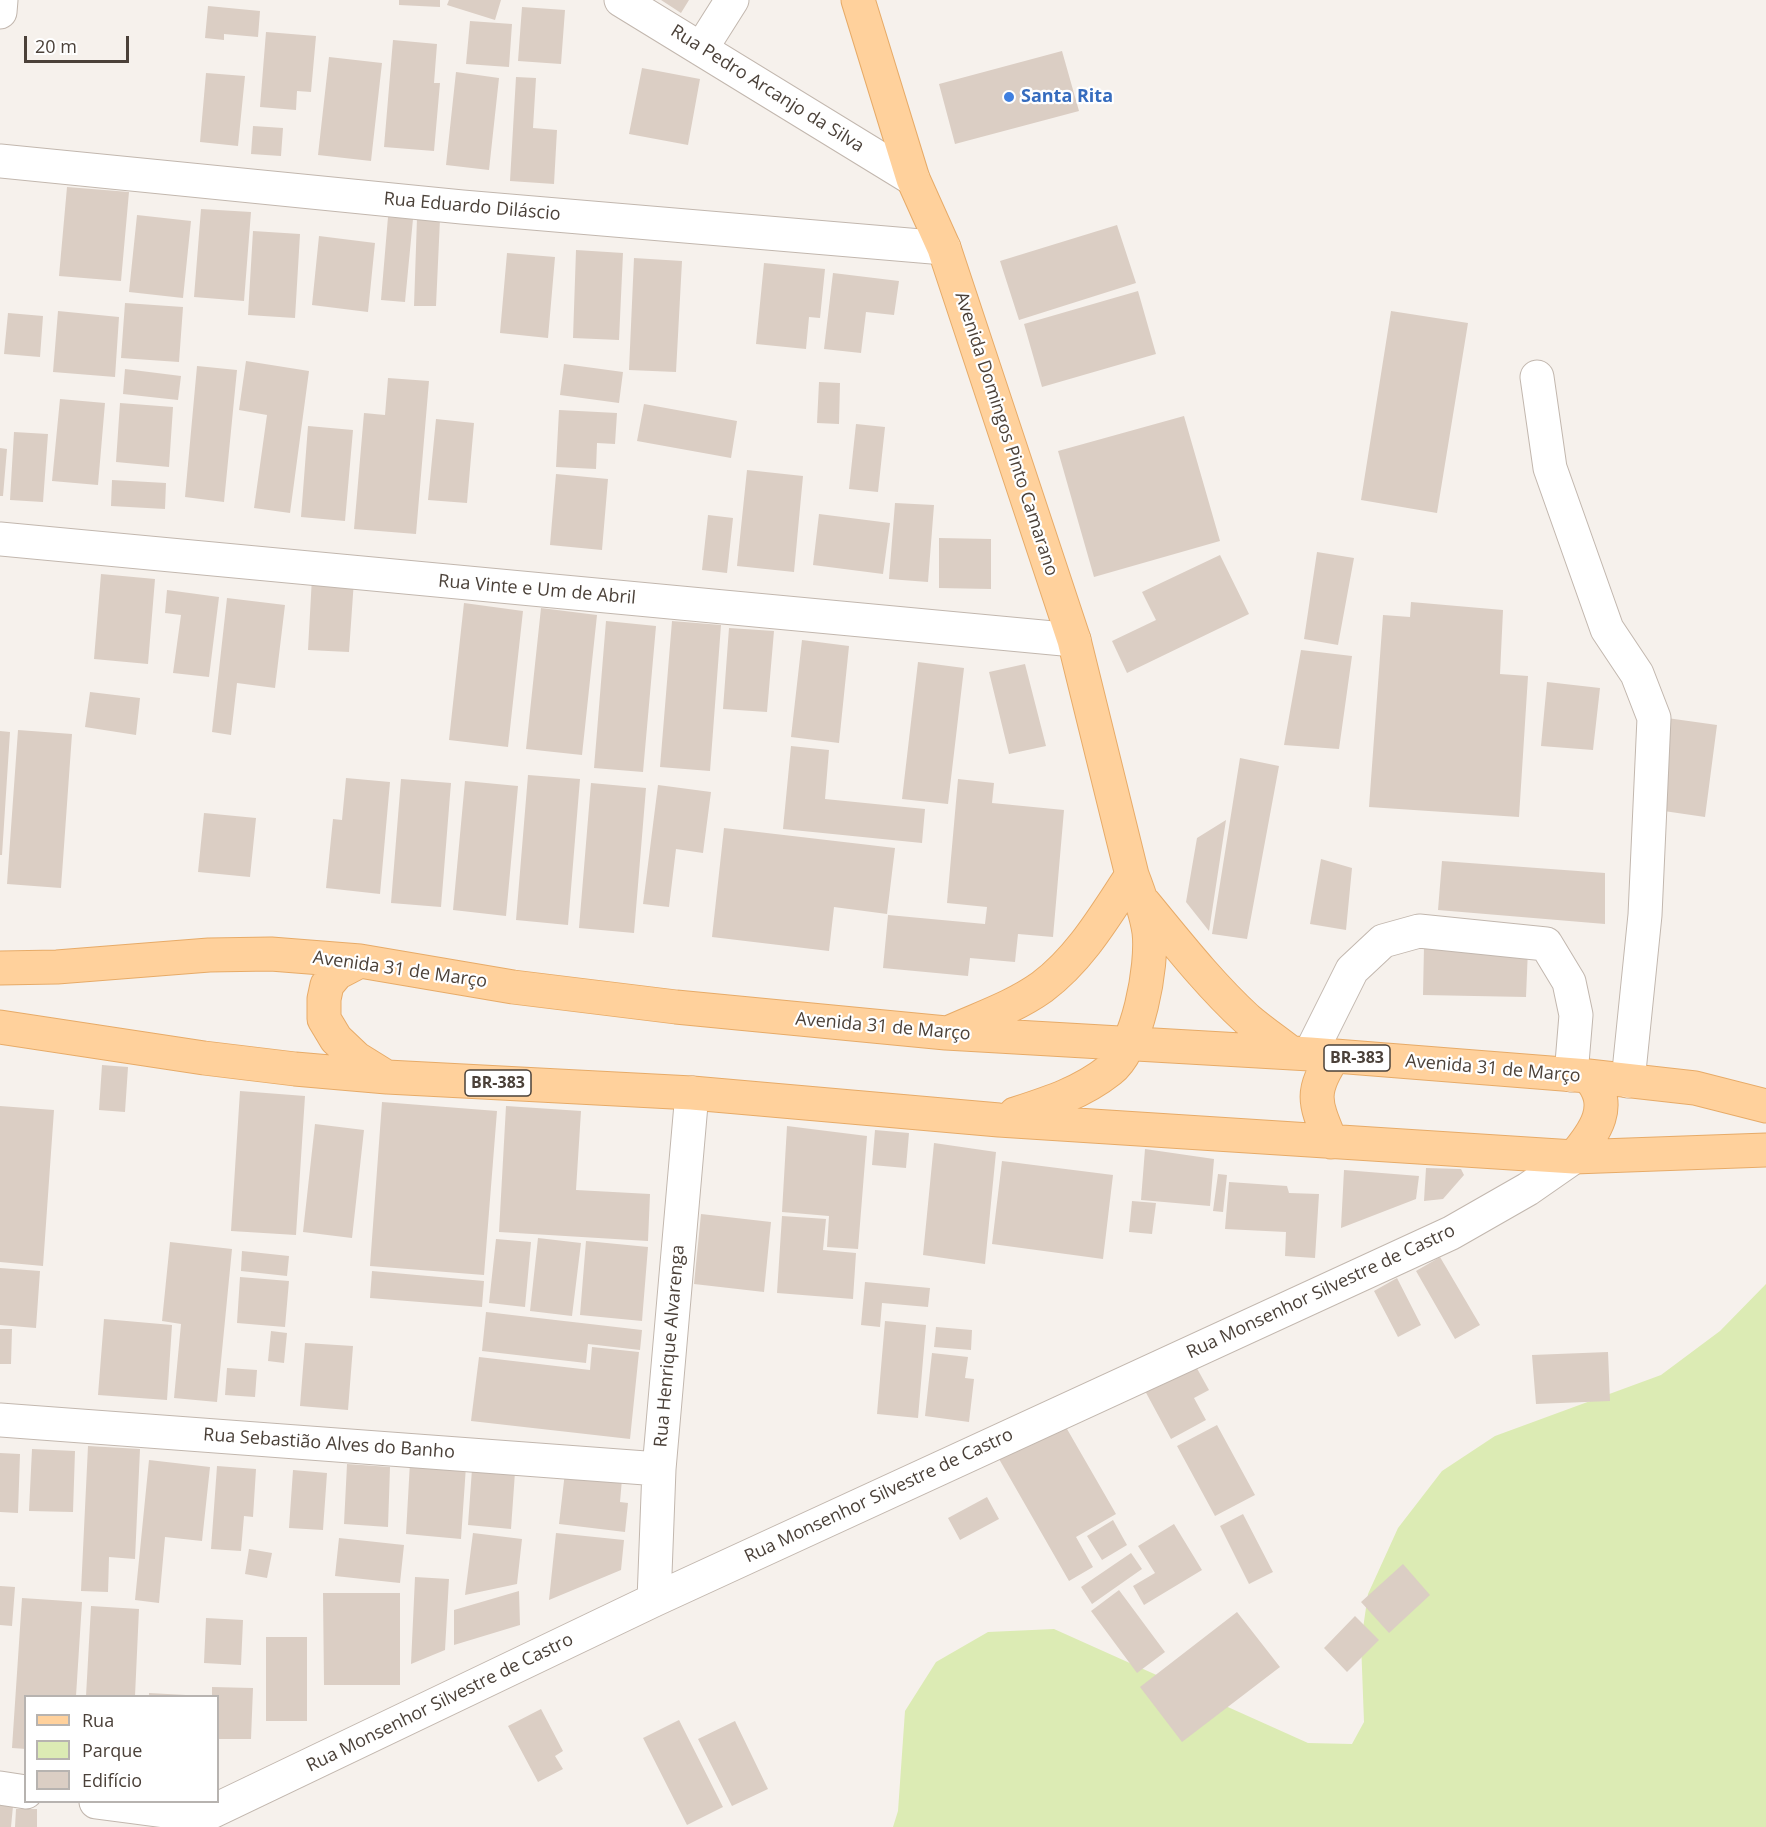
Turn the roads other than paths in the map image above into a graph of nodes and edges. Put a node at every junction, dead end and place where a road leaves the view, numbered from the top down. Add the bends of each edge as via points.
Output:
1 (1, 0) edge
2 (621, 0) edge
3 (732, 0) edge
4 (858, 0) edge
5 (0, 12) edge
6 (701, 49) junction
7 (0, 161) edge
8 (913, 179) junction
9 (944, 248) junction
10 (1537, 377) dead end
11 (0, 539) edge
12 (1074, 640) junction
13 (1137, 888) junction
14 (360, 961) junction
15 (0, 968) edge
16 (0, 1026) edge
17 (946, 1034) junction
18 (1130, 1043) junction
19 (1312, 1054) junction
20 (1580, 1076) junction
21 (387, 1077) junction
22 (1628, 1081) junction
23 (692, 1093) junction
24 (1766, 1106) edge
25 (999, 1120) junction
26 (1331, 1142) junction
27 (1766, 1150) edge
28 (1574, 1157) junction
29 (0, 1420) edge
30 (659, 1469) junction
31 (654, 1600) junction
32 (0, 1788) edge
33 (24, 1792) edge
34 (101, 1803) edge
35 (192, 1822) edge

1 - 5 street
2 - 6 street, Rua Pedro Arcanjo da Silva
3 - 6 street
4 - 8 main road, Avenida Domingos Pinto Camarano
6 - 8 street, Rua Pedro Arcanjo da Silva
7 - 9 street, Rua Eduardo Diláscio via 462,207
8 - 9 main road, Avenida Domingos Pinto Camarano
9 - 12 main road, Avenida Domingos Pinto Camarano
10 - 22 street via 1550,468 1607,629 1637,674 1654,718 1645,915
11 - 12 street, Rua Vinte e Um de Abril
12 - 13 main road, Avenida Domingos Pinto Camarano
13 - 17 main road via 1042,986 1014,1004
13 - 18 main road, Avenida Domingos Pinto Camarano via 1149,933 1145,997
13 - 19 main road via 1195,966 1248,1020
14 - 15 main road, Avenida 31 de Março / BR-383 via 272,954
14 - 17 main road, Avenida 31 de Março / BR-383 via 513,987
14 - 21 main road via 337,973 327,985 324,1019 336,1039 356,1058
16 - 21 main road, BR-383 via 204,1058
17 - 18 main road, Avenida 31 de Março / BR-383
18 - 19 main road, Avenida 31 de Março / BR-383
18 - 25 main road, Avenida Domingos Pinto Camarano via 1112,1069 1069,1096
19 - 20 main road, Avenida 31 de Março / BR-383
19 - 20 street via 1352,970 1383,941 1419,931 1546,944 1569,982 1576,1015
19 - 26 main road via 1321,1075 1316,1095 1320,1116
20 - 22 main road, Avenida 31 de Março / BR-383
20 - 28 main road via 1597,1086 1601,1111 1591,1137
21 - 23 main road, BR-383
22 - 24 main road, Avenida 31 de Março / BR-383 via 1695,1088
23 - 25 main road, BR-383
23 - 30 street, Rua Henrique Alvarenga
25 - 26 main road, BR-383
26 - 28 main road, BR-383
27 - 28 main road, BR-383
28 - 31 street, Rua Monsenhor Silvestre de Castro via 1451,1233
29 - 30 street, Rua Sebastião Alves do Banho
30 - 31 street, Rua Henrique Alvarenga
31 - 35 street, Rua Monsenhor Silvestre de Castro
32 - 33 street
34 - 35 street

